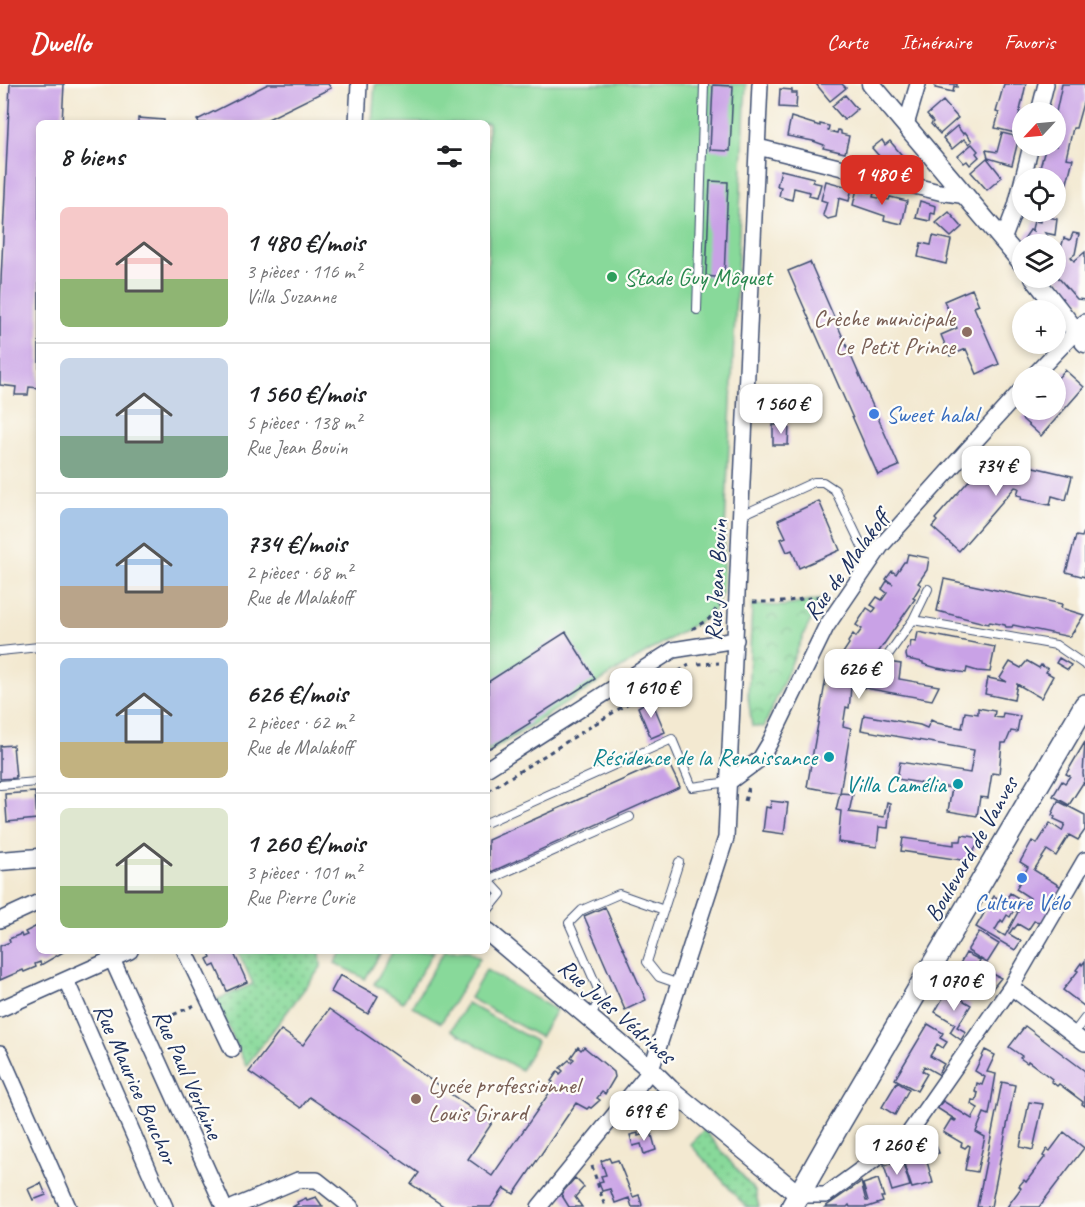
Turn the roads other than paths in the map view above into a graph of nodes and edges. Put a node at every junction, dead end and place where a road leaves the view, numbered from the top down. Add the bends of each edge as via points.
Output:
1 (359, 84) edge
2 (704, 84) edge
3 (760, 84) edge
4 (871, 84) edge
5 (918, 84) edge
6 (1046, 84) edge
7 (1042, 102) edge
8 (357, 120) edge
9 (906, 125) junction
10 (758, 147) junction
11 (1028, 156) edge
12 (967, 196) junction
13 (1003, 240) junction
14 (1012, 251) edge
15 (1043, 288) edge
16 (697, 310) dead end
17 (1082, 332) edge
18 (1044, 366) edge
19 (1012, 400) edge
20 (742, 515) junction
21 (870, 563) junction
22 (928, 589) dead end
23 (912, 620) junction
24 (736, 640) junction
25 (36, 647) edge
26 (0, 651) edge
27 (888, 655) dead end
28 (1085, 665) edge
29 (1085, 705) edge
30 (490, 767) edge
31 (36, 782) edge
32 (729, 782) junction
33 (0, 785) edge
34 (630, 817) dead end
35 (490, 821) edge
36 (36, 858) edge
37 (1085, 860) edge
38 (0, 861) edge
39 (679, 862) dead end
40 (490, 879) edge
41 (490, 882) edge
42 (36, 903) edge
43 (490, 908) edge
44 (664, 910) junction
45 (0, 920) edge
46 (490, 934) edge
47 (123, 954) edge
48 (186, 954) edge
49 (112, 959) junction
50 (66, 980) junction
51 (679, 984) junction
52 (1011, 987) junction
53 (0, 1009) edge
54 (590, 1018) junction
55 (1085, 1018) edge
56 (1079, 1039) edge
57 (232, 1049) dead end
58 (0, 1053) edge
59 (651, 1070) junction
60 (796, 1201) edge
61 (68, 1207) edge
62 (165, 1207) edge
63 (224, 1207) edge
64 (234, 1207) edge
65 (351, 1207) edge
66 (539, 1207) edge

1 - 8 street
2 - 16 lane
3 - 10 street, Rue Jean Bouin
4 - 9 street
5 - 9 street
6 - 7 street
9 - 12 street
10 - 12 street
10 - 20 street, Rue Jean Bouin
11 - 13 street
12 - 13 street
13 - 14 street
15 - 17 street
17 - 18 street
19 - 21 street, Rue de Malakoff
20 - 21 lane via 814,482 823,482 835,490
20 - 24 street, Rue Jean Bouin
21 - 32 street, Rue de Malakoff via 826,627 760,759
22 - 23 lane
23 - 27 lane
23 - 28 lane via 1056,645
24 - 30 street via 673,650
24 - 32 street, Rue Jean Bouin
25 - 26 lane
29 - 60 main road, Boulevard de Vanves
31 - 33 lane
32 - 35 lane via 693,787 672,739
32 - 51 street, Rue Jean Bouin via 726,838
34 - 40 lane
36 - 38 street
37 - 52 street
39 - 44 lane
41 - 43 lane via 501,894
42 - 45 street
44 - 51 lane via 647,962 659,977
44 - 54 lane via 619,894 582,910 569,923 601,996
46 - 54 street, Rue Jules Védrines
47 - 49 street
48 - 57 street
49 - 50 street
49 - 63 street, Rue Paul Verlaine
50 - 53 street
50 - 62 street, Rue Maurice Bouchor
51 - 59 street, Rue Jean Bouin
52 - 56 street
52 - 60 street via 908,1136 826,1195
54 - 59 street, Rue Jules Védrines
55 - 56 lane
58 - 61 street
59 - 60 street, Rue Jules Védrines
59 - 66 street, Rue Jean Bouin
64 - 65 street via 297,1180 317,1180

